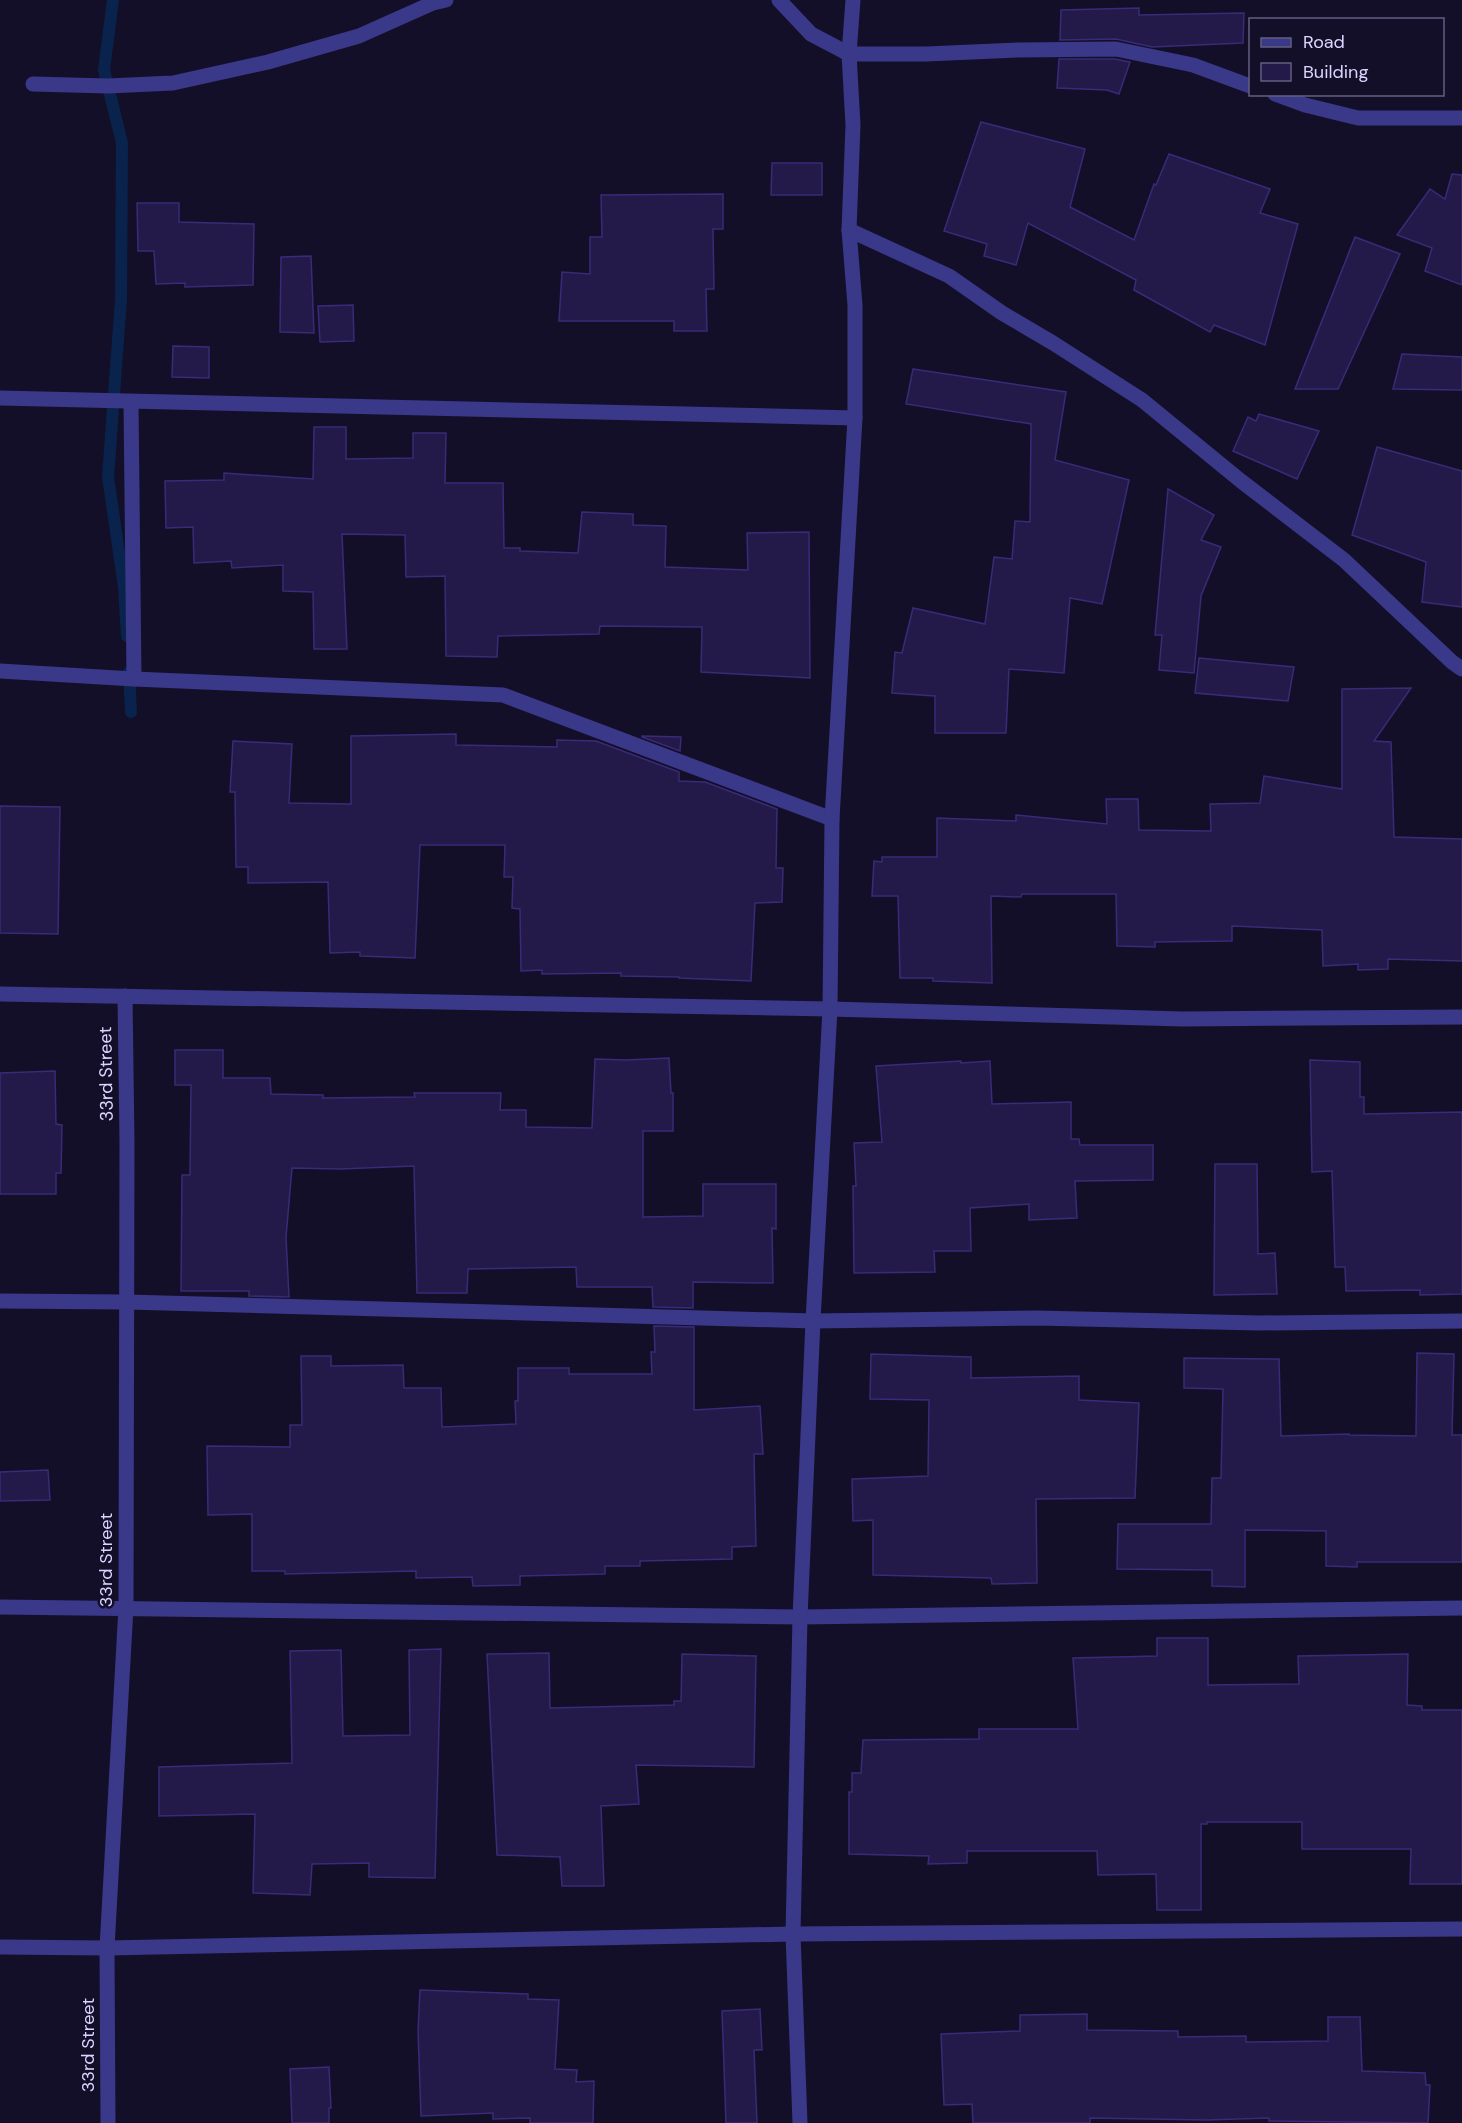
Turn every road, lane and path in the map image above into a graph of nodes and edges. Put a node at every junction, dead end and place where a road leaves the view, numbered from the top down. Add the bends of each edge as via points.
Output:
1 (446, 0) edge
2 (778, 0) edge
3 (852, 0) edge
4 (849, 54) junction
5 (33, 84) dead end
6 (1249, 85) edge
7 (1280, 96) edge
8 (1462, 118) edge
9 (849, 230) junction
10 (0, 398) edge
11 (131, 402) junction
12 (855, 418) junction
13 (1462, 669) edge
14 (0, 671) edge
15 (134, 679) junction
16 (832, 819) junction
17 (0, 994) edge
18 (124, 996) junction
19 (830, 1009) junction
20 (1462, 1017) edge
21 (0, 1301) edge
22 (127, 1302) junction
23 (813, 1321) junction
24 (1462, 1321) edge
25 (0, 1607) edge
26 (126, 1607) junction
27 (1462, 1608) edge
28 (800, 1617) junction
29 (1462, 1929) edge
30 (793, 1934) junction
31 (0, 1947) edge
32 (107, 1948) junction
33 (108, 2123) edge
34 (800, 2123) edge

1 - 5 street via 359,36 173,83
2 - 4 street via 812,34
3 - 4 street
4 - 6 street via 1116,49 1192,65
4 - 9 street via 853,125
7 - 8 street via 1358,118
9 - 12 street via 855,305
9 - 13 street via 949,276 1142,400 1344,560
10 - 11 street
11 - 12 street
11 - 15 street
12 - 16 street
14 - 15 street
15 - 16 street via 503,695
16 - 19 street
17 - 18 street
18 - 19 street
18 - 22 street, 33rd Street
19 - 20 street via 1182,1019
19 - 23 street
21 - 22 street
22 - 23 street
22 - 26 street, 33rd Street
23 - 24 street via 1036,1318 1259,1323
23 - 28 street
25 - 26 street
26 - 28 street
26 - 32 street, 33rd Street
27 - 28 street
28 - 30 street
29 - 30 street
30 - 32 street
30 - 34 street
31 - 32 street
32 - 33 street, 33rd Street

